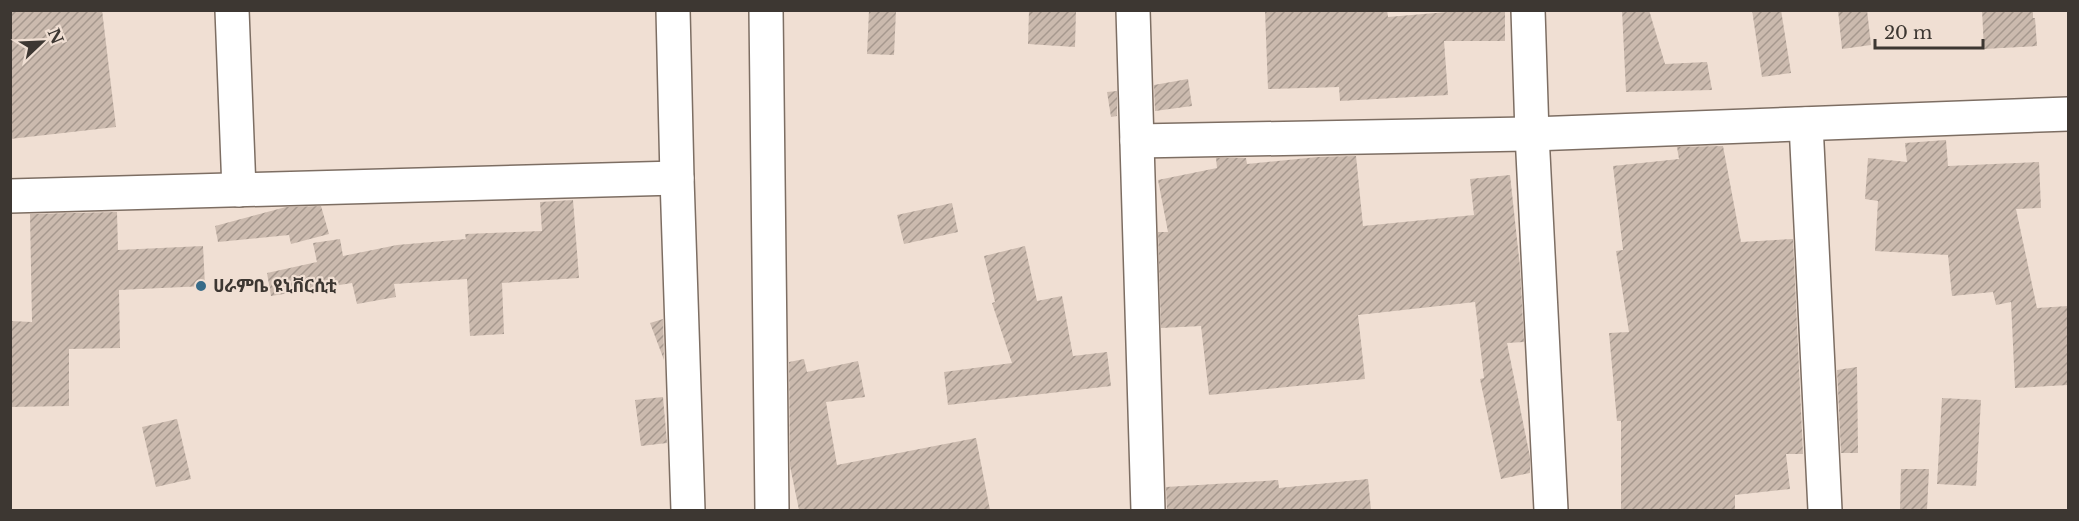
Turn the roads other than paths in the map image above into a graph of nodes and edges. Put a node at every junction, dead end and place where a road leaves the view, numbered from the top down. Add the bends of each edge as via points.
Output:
1 (232, 10) edge
2 (673, 10) edge
3 (766, 10) edge
4 (1133, 10) edge
5 (1528, 10) edge
6 (2068, 114) edge
7 (1806, 124) junction
8 (1532, 134) junction
9 (1137, 141) junction
10 (677, 178) junction
11 (239, 190) junction
12 (10, 196) edge
13 (688, 510) edge
14 (772, 510) edge
15 (1148, 510) edge
16 (1551, 510) edge
17 (1825, 510) edge

1 - 11 street
2 - 10 street
3 - 14 street
4 - 9 street
5 - 8 street
6 - 7 street
7 - 8 street
7 - 17 street
8 - 9 street
8 - 16 street
9 - 15 street
10 - 11 street
10 - 13 street
11 - 12 street

